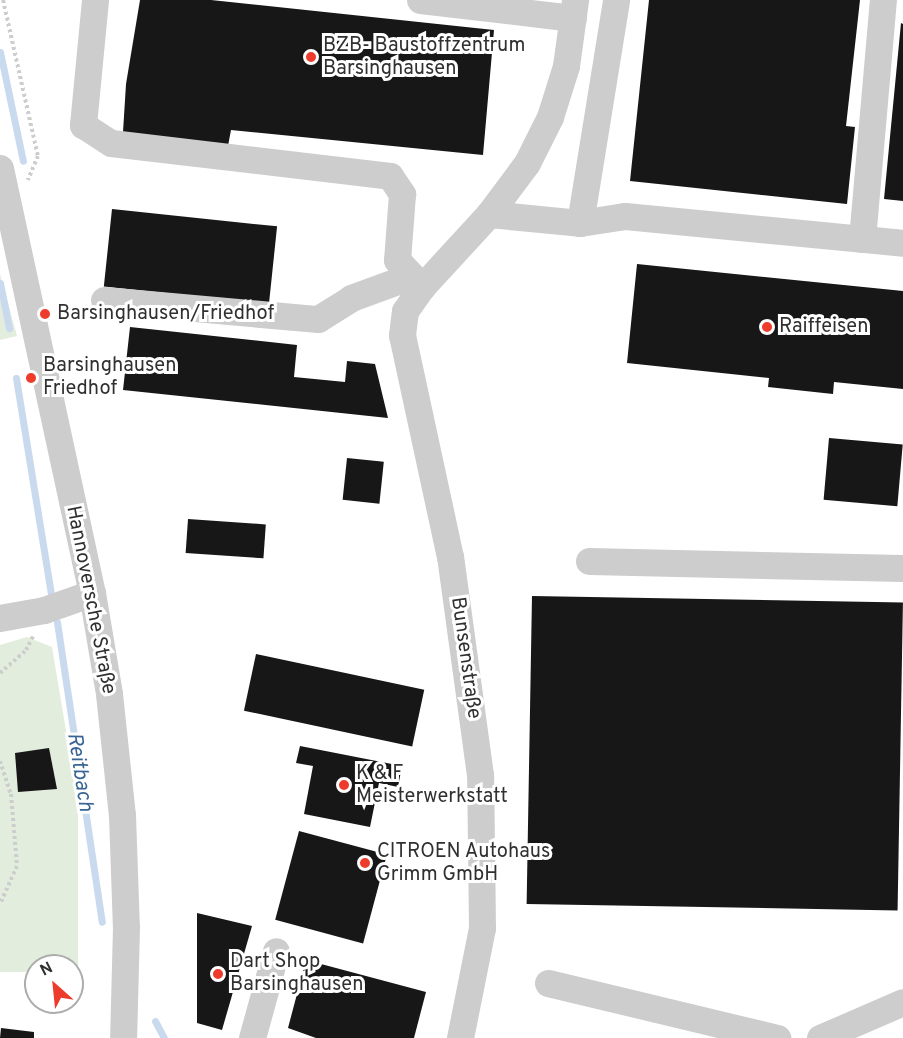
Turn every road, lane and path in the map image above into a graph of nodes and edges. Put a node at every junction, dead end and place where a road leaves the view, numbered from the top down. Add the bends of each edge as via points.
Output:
1 (95, 0) edge
2 (420, 0) edge
3 (616, 0) edge
4 (884, 0) edge
5 (574, 9) edge
6 (0, 168) edge
7 (489, 214) junction
8 (579, 223) junction
9 (862, 239) junction
10 (903, 243) edge
11 (410, 274) junction
12 (104, 300) dead end
13 (589, 561) dead end
14 (903, 568) edge
15 (92, 594) junction
16 (44, 610) junction
17 (0, 618) edge
18 (0, 673) edge
19 (0, 761) edge
20 (0, 904) edge
21 (276, 951) dead end
22 (548, 984) dead end
23 (903, 1002) edge
24 (123, 1038) edge
25 (252, 1038) edge
26 (460, 1038) edge
27 (777, 1038) edge
28 (820, 1038) edge

1 - 11 street via 83,125 111,143 390,176 402,194
2 - 5 street
3 - 8 street
4 - 9 street
5 - 7 street, Bunsenstraße via 566,66 550,117 527,163
6 - 15 street, Hannoversche Straße
7 - 8 street
7 - 11 street, Bunsenstraße
8 - 9 street via 624,216
9 - 10 street
11 - 12 street via 351,298 318,319
11 - 26 street, Bunsenstraße via 402,334 450,557 480,775 482,928
13 - 14 street
15 - 16 street
15 - 24 street, Hannoversche Straße via 109,694 122,815 126,927
16 - 17 street
16 - 18 path via 26,650
19 - 20 path via 10,794 16,866
21 - 25 street
22 - 27 street
23 - 28 street

